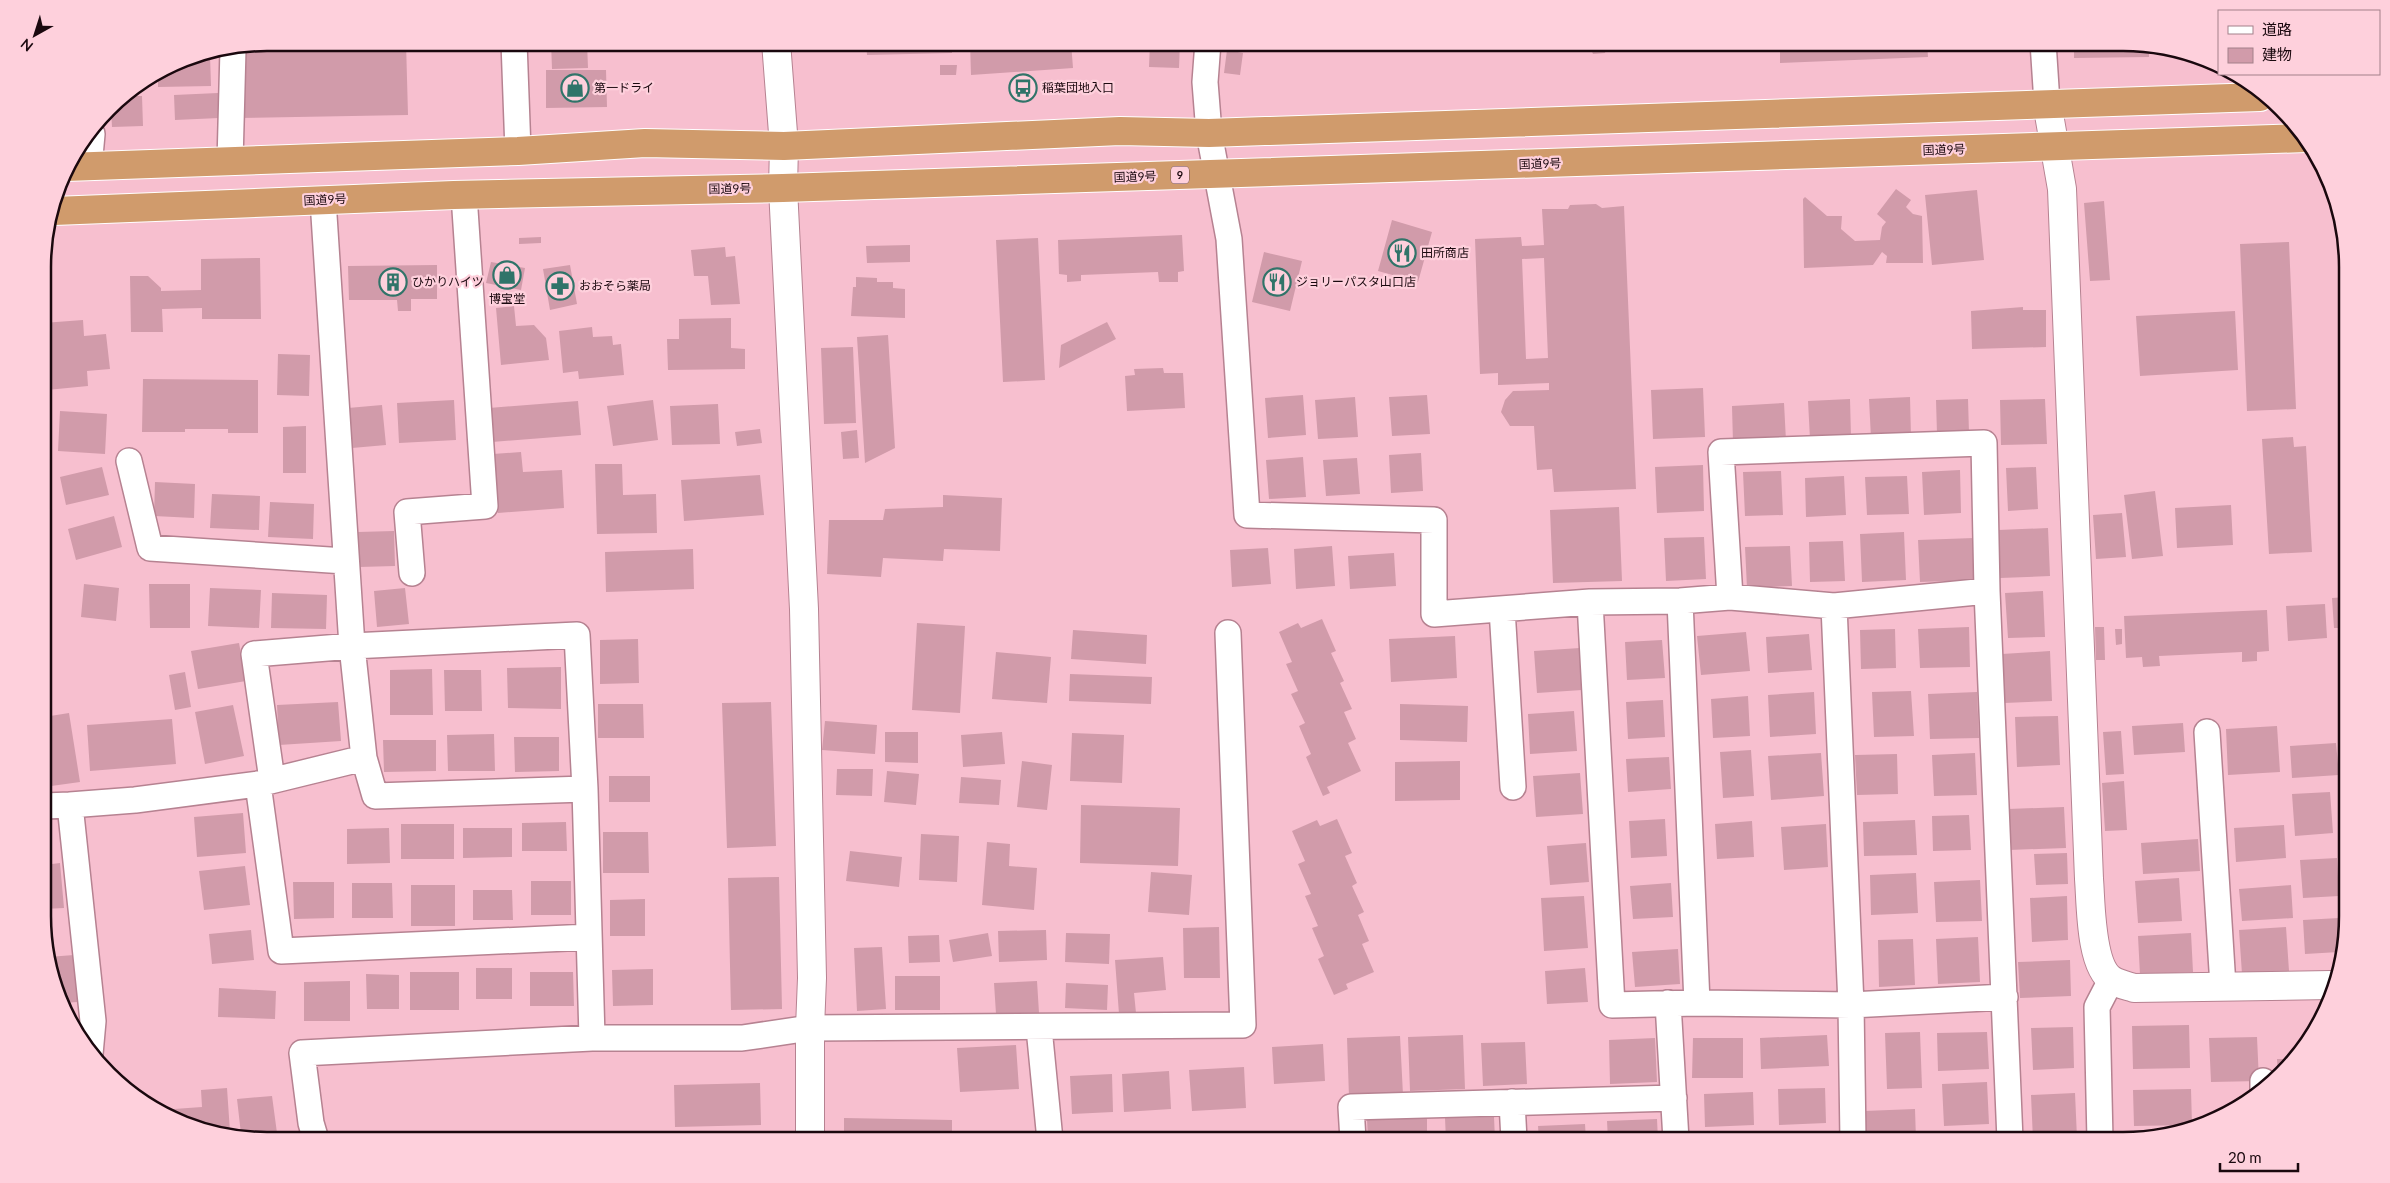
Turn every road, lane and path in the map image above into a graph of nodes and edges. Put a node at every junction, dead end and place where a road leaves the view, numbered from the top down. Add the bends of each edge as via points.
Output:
1 (514, 51) edge
2 (777, 51) edge
3 (1207, 51) edge
4 (2044, 51) edge
5 (233, 54) edge
6 (2255, 97) edge
7 (2047, 103) junction
8 (1209, 133) junction
9 (2296, 138) edge
10 (784, 146) junction
11 (2053, 146) junction
12 (518, 151) junction
13 (84, 153) edge
14 (230, 162) junction
15 (78, 167) edge
16 (1217, 174) junction
17 (783, 188) junction
18 (464, 195) junction
19 (323, 200) junction
20 (59, 211) edge
21 (129, 461) dead end
22 (345, 561) junction
23 (412, 573) dead end
24 (1987, 591) junction
25 (1730, 597) junction
26 (1680, 601) junction
27 (1590, 602) junction
28 (1834, 606) junction
29 (1502, 609) junction
30 (1228, 633) dead end
31 (352, 646) junction
32 (2207, 732) dead end
33 (364, 758) junction
34 (265, 782) junction
35 (1513, 787) dead end
36 (585, 789) junction
37 (70, 805) junction
38 (51, 806) edge
39 (589, 937) junction
40 (2112, 980) junction
41 (2327, 985) edge
42 (2223, 986) junction
43 (2005, 997) junction
44 (1668, 1003) junction
45 (1697, 1003) junction
46 (1851, 1005) junction
47 (810, 1028) junction
48 (1039, 1028) junction
49 (592, 1038) junction
50 (92, 1041) edge
51 (1674, 1098) junction
52 (1512, 1102) junction
53 (314, 1132) edge
54 (810, 1132) edge
55 (1049, 1132) edge
56 (1353, 1132) edge
57 (1514, 1132) edge
58 (1676, 1132) edge
59 (1853, 1132) edge
60 (2010, 1132) edge
61 (2100, 1132) edge

1 - 12 street
2 - 10 street
3 - 8 street via 1205,82
4 - 7 street
5 - 14 street
6 - 7 highway
7 - 8 highway
7 - 11 street
8 - 10 highway via 1120,131
8 - 16 street
9 - 11 highway, 国道9号 / 9
10 - 12 highway via 645,143
10 - 17 street
11 - 16 highway, 国道9号 / 9
11 - 40 street via 2062,188 2089,879 2100,966
12 - 14 highway
13 - 15 street
14 - 15 highway
16 - 17 highway, 国道9号 / 9
16 - 29 street via 1229,239 1247,515 1434,520 1434,614
17 - 18 highway, 国道9号 / 9
17 - 47 street via 804,609 812,978
18 - 19 highway, 国道9号 / 9
18 - 23 street via 486,506 407,512
19 - 20 highway, 国道9号 / 9
19 - 22 street
21 - 22 street via 150,548
22 - 31 street
24 - 25 street via 1984,444 1722,452
24 - 28 street
24 - 43 street
25 - 26 street
25 - 28 street
26 - 27 street
26 - 45 street
27 - 29 street
27 - 44 street via 1612,1005
28 - 46 street
29 - 35 street
30 - 48 street via 1243,1025
31 - 33 street
31 - 34 street via 254,654
31 - 36 street via 577,635
32 - 42 street
33 - 34 street
33 - 36 street via 374,796
34 - 37 street via 135,800
34 - 39 street via 281,951
36 - 39 street
37 - 38 street
37 - 50 street via 94,1022
39 - 49 street
40 - 42 street via 2134,988
40 - 61 street via 2097,1007
41 - 42 street
43 - 46 street
43 - 60 street
44 - 45 street
44 - 51 street
45 - 46 street
46 - 59 street
47 - 48 street
47 - 49 street via 742,1038
47 - 54 street
48 - 55 street
49 - 53 street via 302,1053
51 - 52 street
51 - 58 street
52 - 56 street via 1351,1107
52 - 57 street

